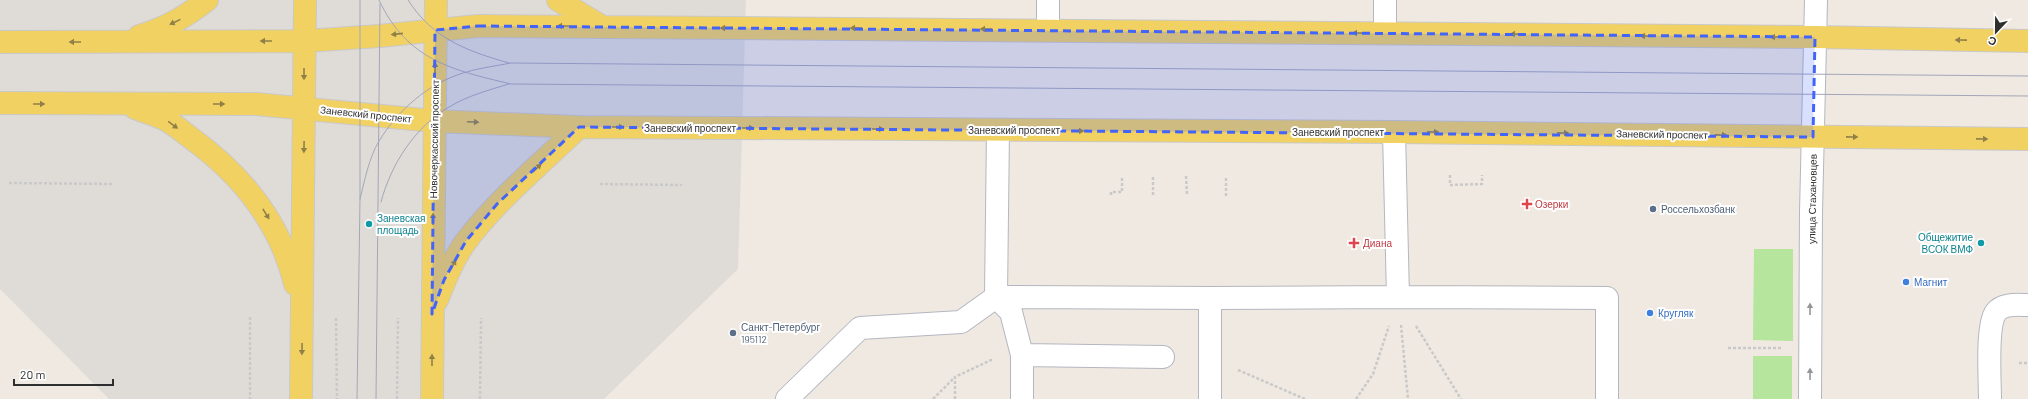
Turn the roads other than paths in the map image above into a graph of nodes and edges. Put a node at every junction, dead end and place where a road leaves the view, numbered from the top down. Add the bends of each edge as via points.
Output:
1 (207, 0) edge
2 (305, 0) edge
3 (436, 0) edge
4 (558, 0) edge
5 (1048, 0) edge
6 (1385, 0) edge
7 (1816, 0) edge
8 (602, 27) junction
9 (435, 30) junction
10 (1048, 30) junction
11 (1385, 33) junction
12 (1815, 37) junction
13 (305, 41) junction
14 (2028, 41) edge
15 (0, 42) edge
16 (114, 42) junction
17 (0, 104) edge
18 (124, 104) junction
19 (304, 108) junction
20 (434, 121) junction
21 (579, 127) junction
22 (998, 130) junction
23 (1394, 132) junction
24 (1813, 137) junction
25 (2028, 139) edge
26 (996, 297) junction
27 (1398, 297) junction
28 (1210, 298) junction
29 (2028, 305) edge
30 (302, 310) junction
31 (432, 314) junction
32 (1022, 355) junction
33 (1162, 358) dead end
34 (301, 399) edge
35 (432, 399) edge
36 (786, 399) edge
37 (1022, 399) edge
38 (1210, 399) edge
39 (1607, 399) edge
40 (1810, 399) edge
41 (1990, 399) edge

1 -> 16 main road via 188,15 154,32
2 - 13 main road
3 - 9 main road, Новочеркасский проспект
4 - 8 main road
5 - 10 street
6 - 11 street
7 - 12 street, улица Стахановцев
8 -> 9 main road via 478,26
10 -> 8 main road
9 -> 13 main road
20 -> 9 main road, Новочеркасский проспект
11 -> 10 main road
12 -> 11 main road
14 -> 12 main road
12 - 24 street, улица Стахановцев
13 -> 16 main road
13 -> 19 main road
16 -> 15 main road
17 -> 18 main road, Заневский проспект
18 -> 19 main road, Заневский проспект via 256,104
18 -> 30 main road via 167,121 208,150 241,183 266,212 289,258
19 - 20 main road, Заневский проспект
19 -> 30 main road
20 -> 21 main road, Заневский проспект
31 -> 20 main road, Новочеркасский проспект
21 -> 22 main road, Заневский проспект
31 -> 21 main road via 444,280 466,241 497,204
22 -> 23 main road, Заневский проспект
22 - 26 street
23 -> 24 main road, Заневский проспект
23 - 27 street
24 -> 25 main road, Заневский проспект
40 -> 24 street, улица Стахановцев
26 - 28 street
26 - 32 street via 1011,312
26 - 36 street via 961,322 860,328
27 - 28 street
27 - 39 street via 1606,298
28 - 38 street
29 - 41 street via 2009,305 1996,311 1990,324
30 -> 34 main road
35 -> 31 main road, Новочеркасский проспект
32 - 33 street
32 - 37 street

